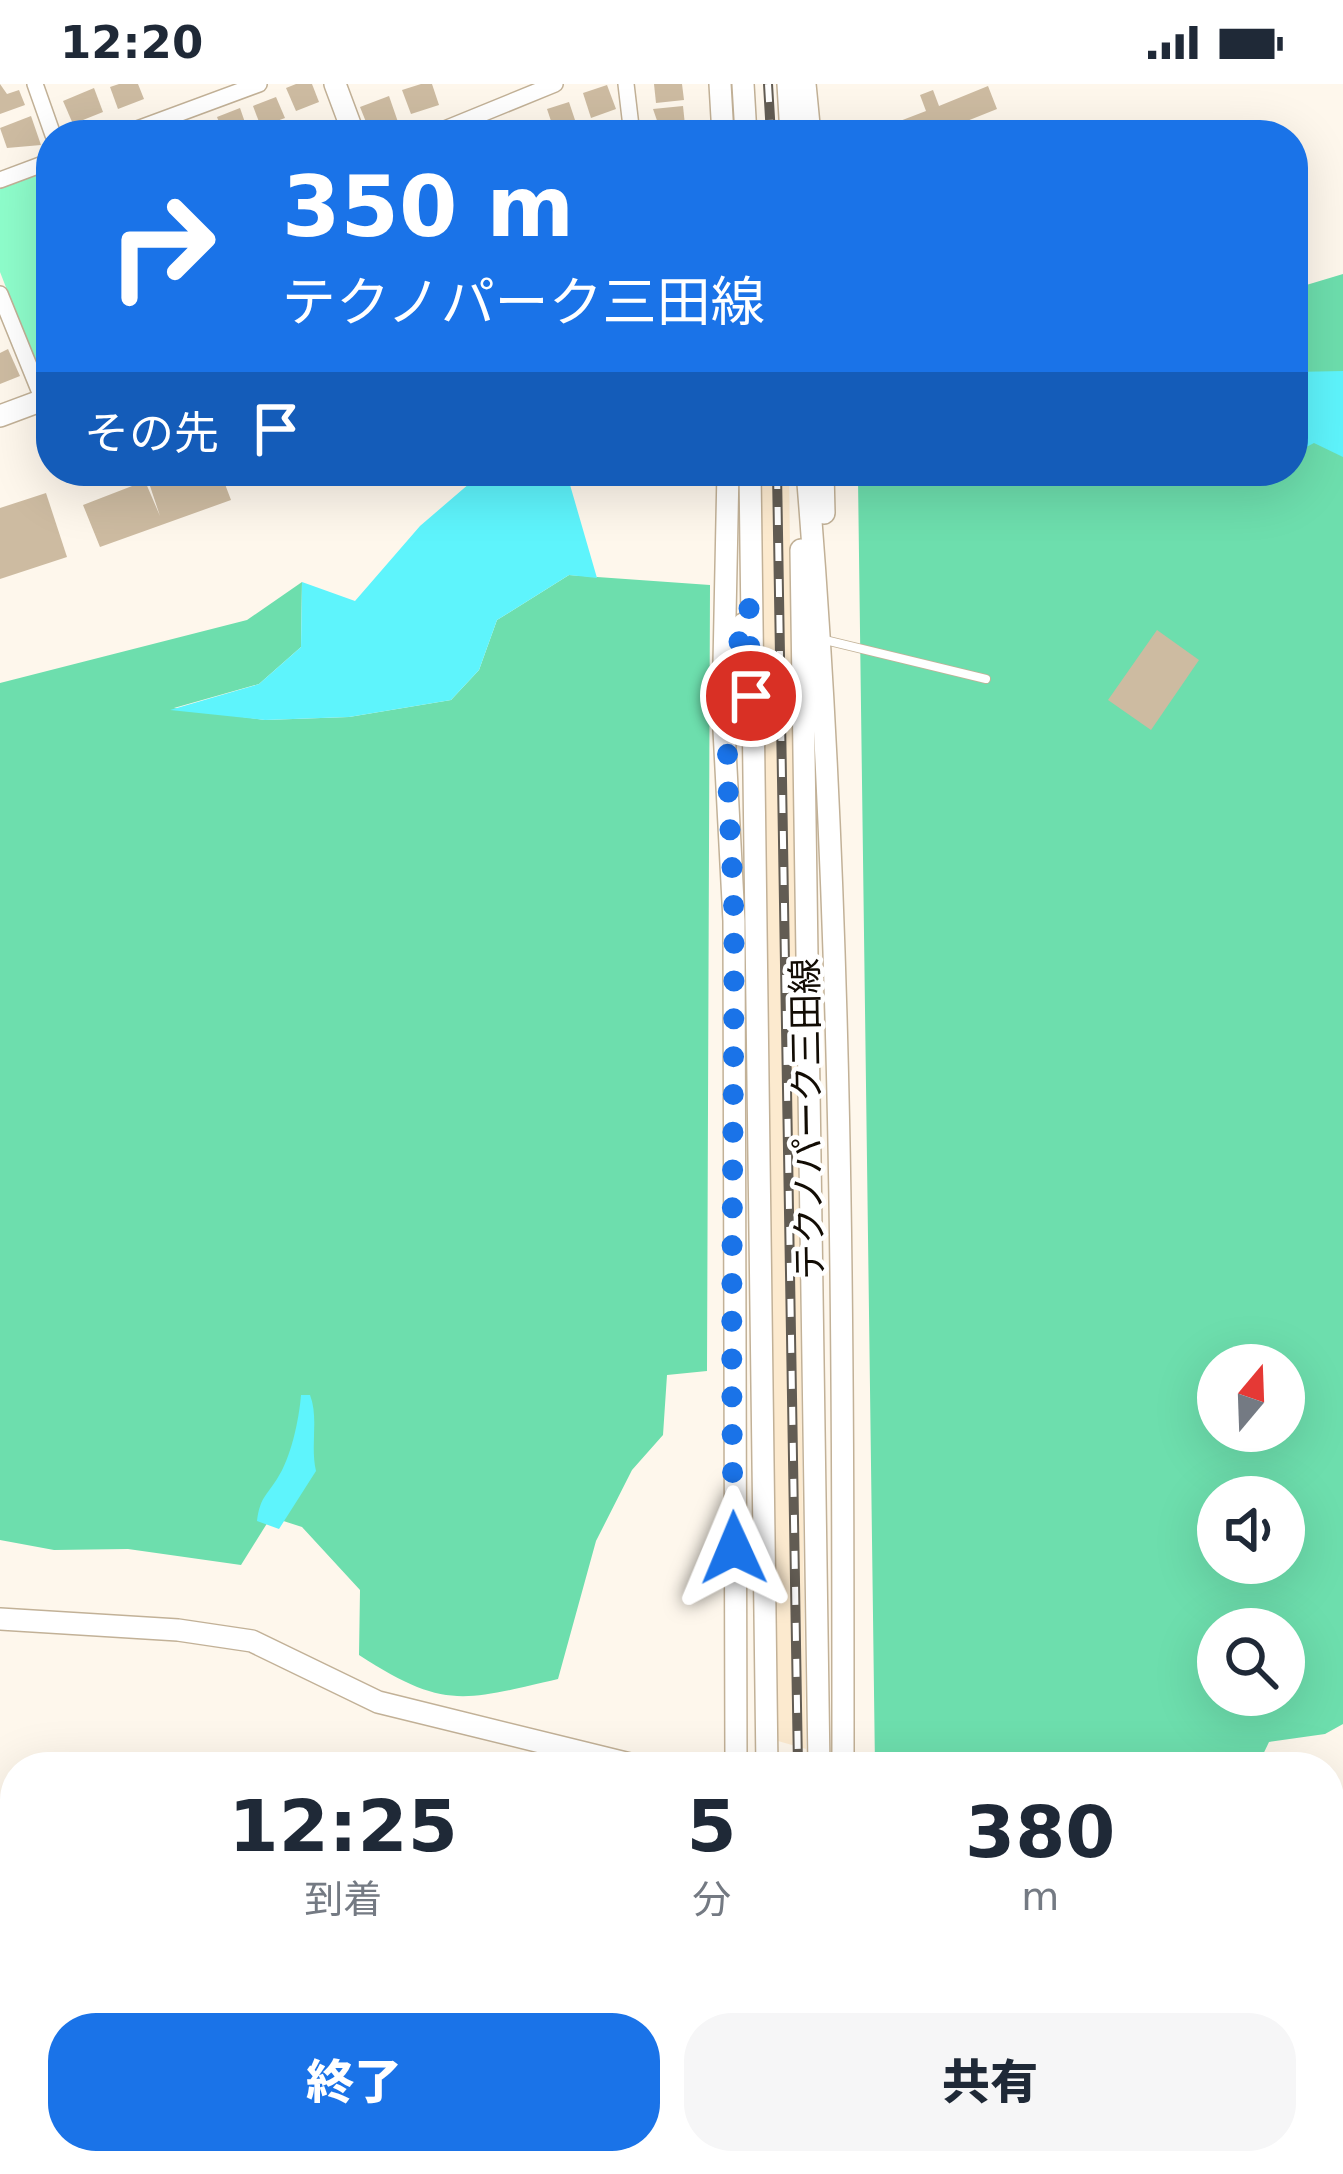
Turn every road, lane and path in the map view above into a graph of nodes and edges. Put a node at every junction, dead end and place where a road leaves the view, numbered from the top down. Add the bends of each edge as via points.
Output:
1 (35, 84) edge
2 (259, 84) edge
3 (335, 84) edge
4 (555, 84) edge
5 (626, 84) edge
6 (719, 84) edge
7 (743, 84) edge
8 (788, 84) edge
9 (805, 84) edge
10 (48, 120) edge
11 (162, 120) edge
12 (348, 120) edge
13 (467, 120) edge
14 (630, 120) edge
15 (722, 120) edge
16 (745, 120) edge
17 (790, 120) edge
18 (809, 120) edge
19 (36, 167) edge
20 (0, 180) edge
21 (0, 294) edge
22 (36, 374) edge
23 (36, 403) edge
24 (0, 416) edge
25 (728, 486) edge
26 (750, 486) edge
27 (804, 486) edge
28 (805, 486) edge
29 (823, 486) edge
30 (749, 607) junction
31 (820, 633) junction
32 (986, 679) dead end
33 (724, 730) junction
34 (0, 1619) edge
35 (581, 1752) edge
36 (736, 1752) edge
37 (767, 1752) edge
38 (819, 1752) edge
39 (843, 1752) edge

1 - 10 street
2 - 11 street
3 - 12 main road
4 - 13 street
5 - 14 street
6 - 15 main road
7 - 16 main road
8 - 17 main road
9 - 18 main road
19 - 20 street
21 - 22 street
23 - 24 main road
25 - 33 main road
26 - 30 main road, テクノパーク三田線
27 - 38 main road, テクノパーク三田線
28 - 31 main road
29 - 31 main road
30 - 33 main road
30 - 37 main road, テクノパーク三田線
31 - 32 lane
31 - 39 main road via 843,1280
33 - 36 main road via 734,921
34 - 35 main road via 252,1640 378,1702

